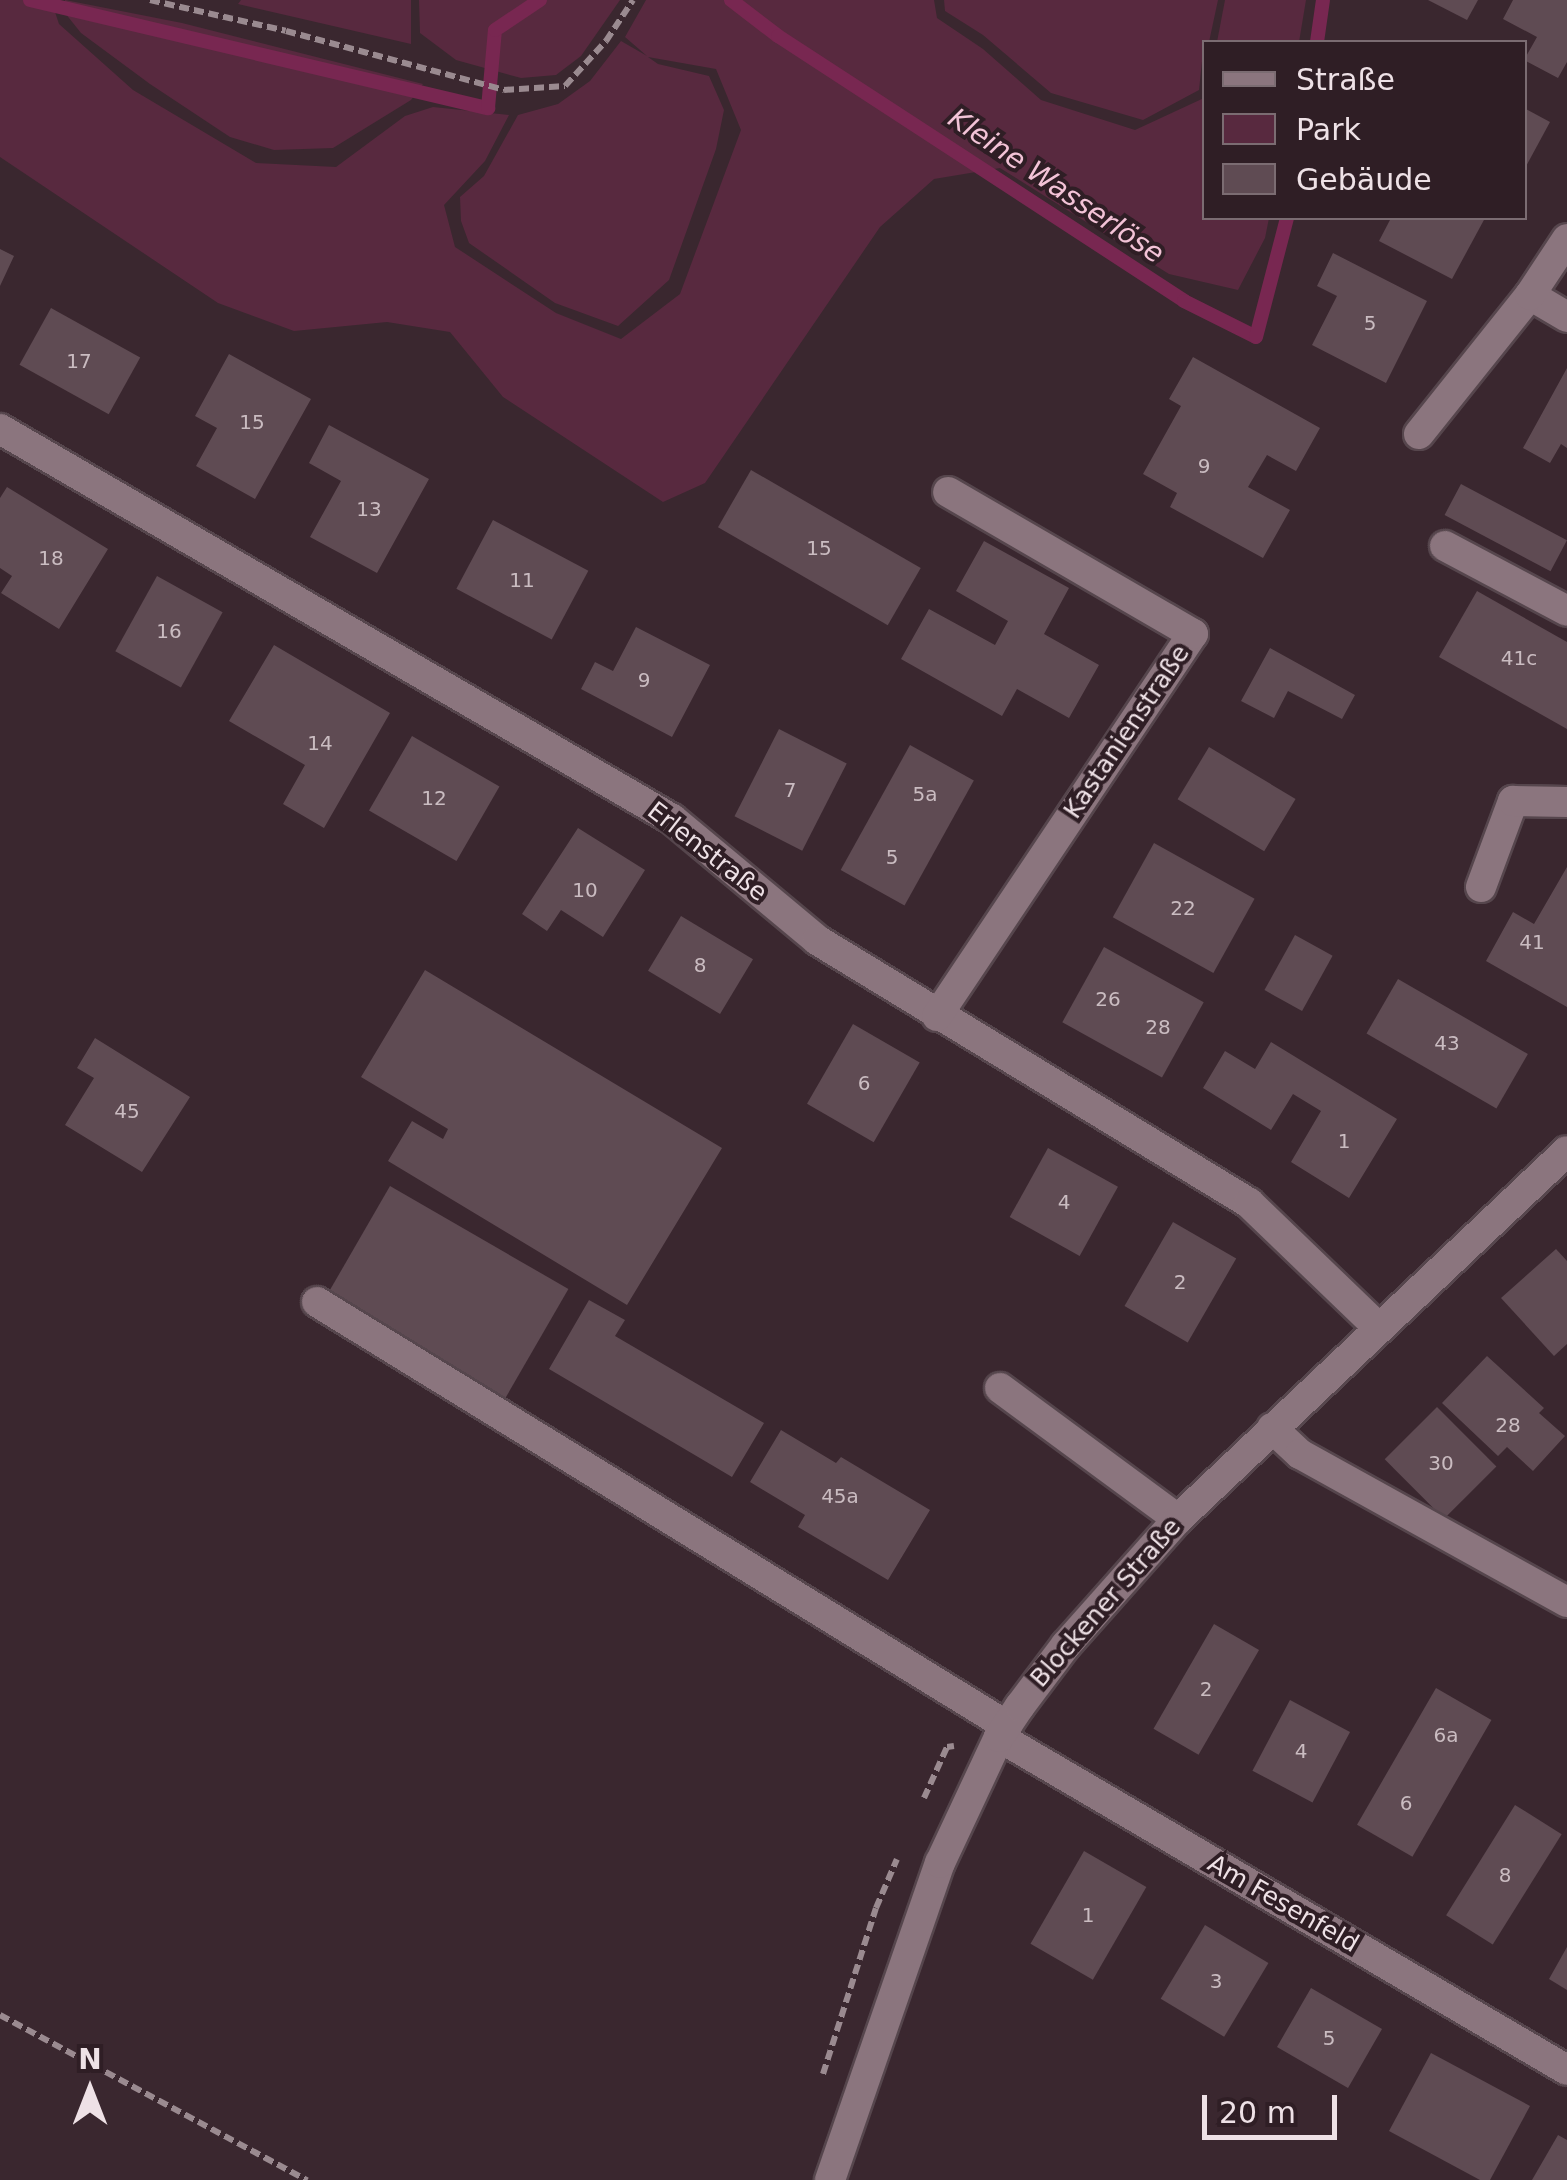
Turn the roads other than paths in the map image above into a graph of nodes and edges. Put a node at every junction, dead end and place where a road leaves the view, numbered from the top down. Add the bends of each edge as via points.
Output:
1 (1567, 239) edge
2 (1530, 295) junction
3 (1567, 318) edge
4 (0, 429) edge
5 (1419, 434) dead end
6 (948, 492) dead end
7 (1445, 546) dead end
8 (1567, 611) edge
9 (1567, 802) edge
10 (1481, 887) dead end
11 (937, 1016) junction
12 (1567, 1151) edge
13 (317, 1302) dead end
14 (1377, 1326) junction
15 (1000, 1388) dead end
16 (1272, 1428) junction
17 (1178, 1518) junction
18 (1567, 1602) edge
19 (1003, 1731) junction
20 (1567, 2070) edge
21 (830, 2180) edge

1 - 2 street
2 - 3 street
2 - 5 street
4 - 11 street, Erlenstraße via 672,820 817,940
6 - 11 street, Kastanienstraße via 1193,634
7 - 8 street
9 - 10 street via 1513,801
11 - 14 street, Erlenstraße via 1249,1203
12 - 14 street, Blockener Straße
13 - 19 street, Am Fesenfeld
14 - 16 street, Blockener Straße
15 - 17 street
16 - 17 street, Blockener Straße
16 - 18 street via 1300,1454
17 - 19 street, Blockener Straße via 1066,1645
19 - 20 street, Am Fesenfeld
19 - 21 street, Blockener Straße via 940,1862

